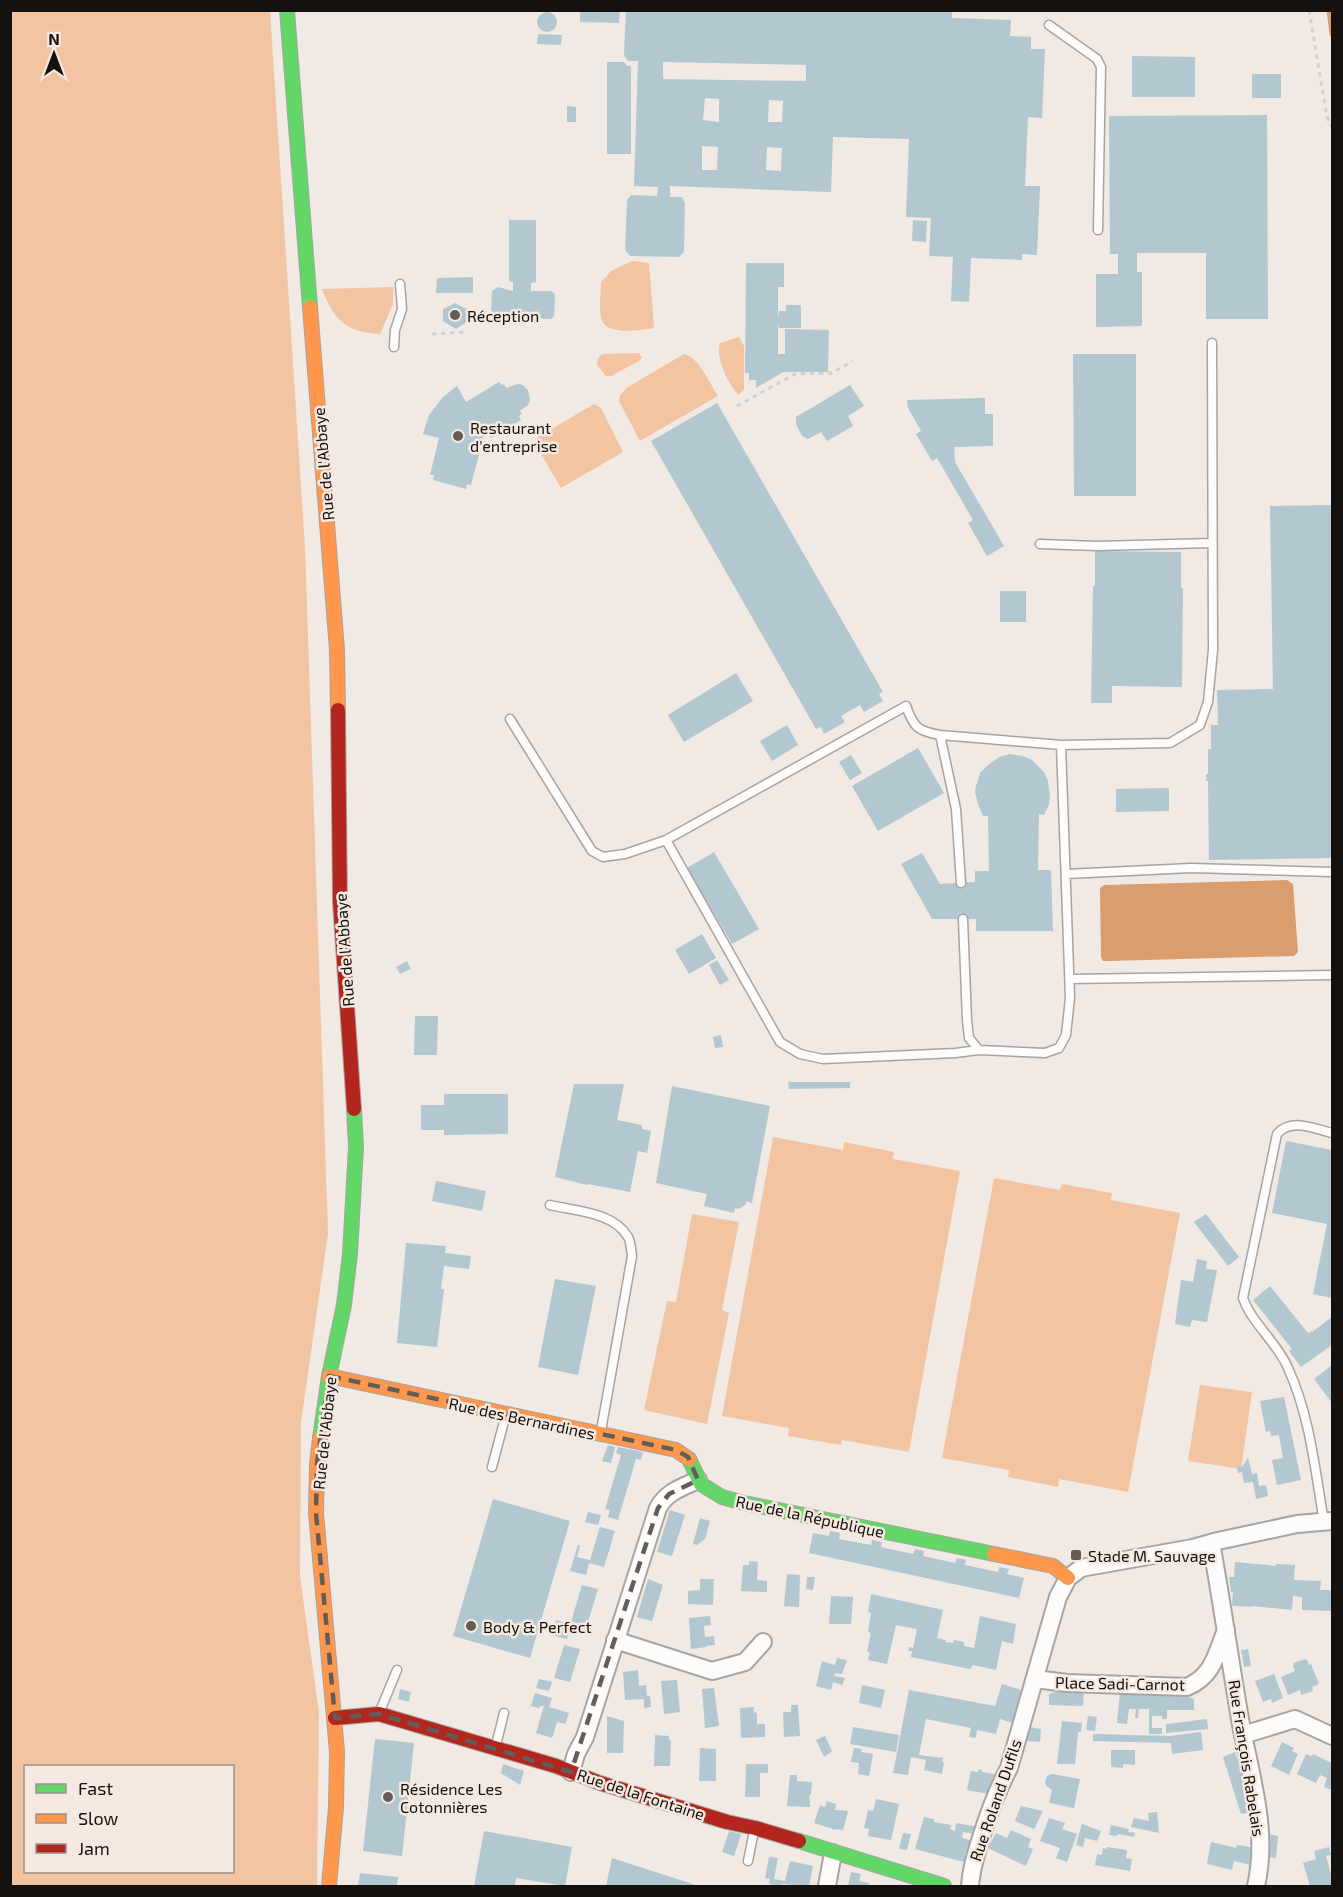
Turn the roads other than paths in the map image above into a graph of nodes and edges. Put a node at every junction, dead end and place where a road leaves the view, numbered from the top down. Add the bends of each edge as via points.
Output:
1 (287, 10) edge
2 (1049, 25) dead end
3 (1098, 230) dead end
4 (400, 284) dead end
5 (1212, 343) dead end
6 (394, 347) dead end
7 (1212, 543) junction
8 (1040, 544) dead end
9 (510, 720) dead end
10 (940, 735) junction
11 (1061, 745) junction
12 (666, 840) junction
13 (1332, 872) edge
14 (1066, 874) junction
15 (961, 883) dead end
16 (963, 919) dead end
17 (1332, 975) edge
18 (1070, 979) junction
19 (979, 1050) junction
20 (1332, 1133) edge
21 (550, 1206) dead end
22 (329, 1376) junction
23 (506, 1414) junction
24 (600, 1435) junction
25 (492, 1467) dead end
26 (698, 1480) junction
27 (1328, 1521) edge
28 (1211, 1543) junction
29 (1068, 1578) junction
30 (1226, 1629) junction
31 (615, 1640) junction
32 (763, 1642) dead end
33 (397, 1670) dead end
34 (1035, 1679) junction
35 (504, 1713) dead end
36 (379, 1714) junction
37 (335, 1718) junction
38 (1243, 1735) junction
39 (1332, 1736) edge
40 (496, 1748) junction
41 (571, 1772) junction
42 (755, 1828) junction
43 (833, 1853) junction
44 (748, 1861) dead end
45 (329, 1887) edge
46 (827, 1887) edge
47 (944, 1887) edge
48 (970, 1887) edge
49 (1256, 1887) edge

1 - 22 street, Rue de l'Abbaye via 337,650 340,902 356,1147 344,1305
2 - 3 lane via 1097,59 1101,67
4 - 6 lane via 402,309
5 - 7 lane
7 - 8 lane
7 - 11 lane via 1213,650 1208,702 1200,725 1170,743
9 - 12 lane via 592,851 603,857 625,854
10 - 11 lane
10 - 12 lane via 922,732 906,706
10 - 15 lane via 956,809
11 - 14 lane
12 - 19 lane via 780,1042 800,1054 823,1059
13 - 14 lane via 1191,868
14 - 18 lane
16 - 19 lane via 969,1038
17 - 18 lane
18 - 19 lane via 1066,1035 1059,1048 1045,1053
20 - 27 lane via 1288,1125 1277,1134 1243,1298 1297,1387
21 - 24 lane via 600,1216 617,1224 629,1238 632,1256
22 - 23 street, Rue des Bernardines
22 - 37 street, Rue de l'Abbaye via 317,1464 316,1513
23 - 24 street, Rue des Bernardines
23 - 25 lane
24 - 26 street, Rue des Bernardines via 676,1450 688,1457
26 - 29 street, Rue de la République via 711,1491 744,1503 1053,1566
26 - 31 street via 662,1499
27 - 28 street
28 - 29 street via 1081,1568
28 - 30 street
29 - 34 street, Place Sadi-Carnot via 1058,1597
30 - 34 street, Place Sadi-Carnot via 1209,1671 1187,1687
30 - 38 street, Rue François Rabelais
31 - 32 street via 712,1671 745,1662
31 - 41 street
33 - 36 lane
34 - 48 street, Rue Roland Dufils via 1009,1768 996,1791 970,1872
35 - 40 lane
36 - 37 street, Rue de la Fontaine
36 - 40 street, Rue de la Fontaine
37 - 45 street, Rue de l'Abbaye via 337,1782
38 - 39 street via 1295,1719
38 - 49 street, Rue François Rabelais via 1260,1828 1261,1865
40 - 41 street, Rue de la Fontaine
41 - 42 street, Rue de la Fontaine
42 - 43 street, Rue de la Fontaine
42 - 44 lane
43 - 46 street
43 - 47 street, Rue de la Fontaine

